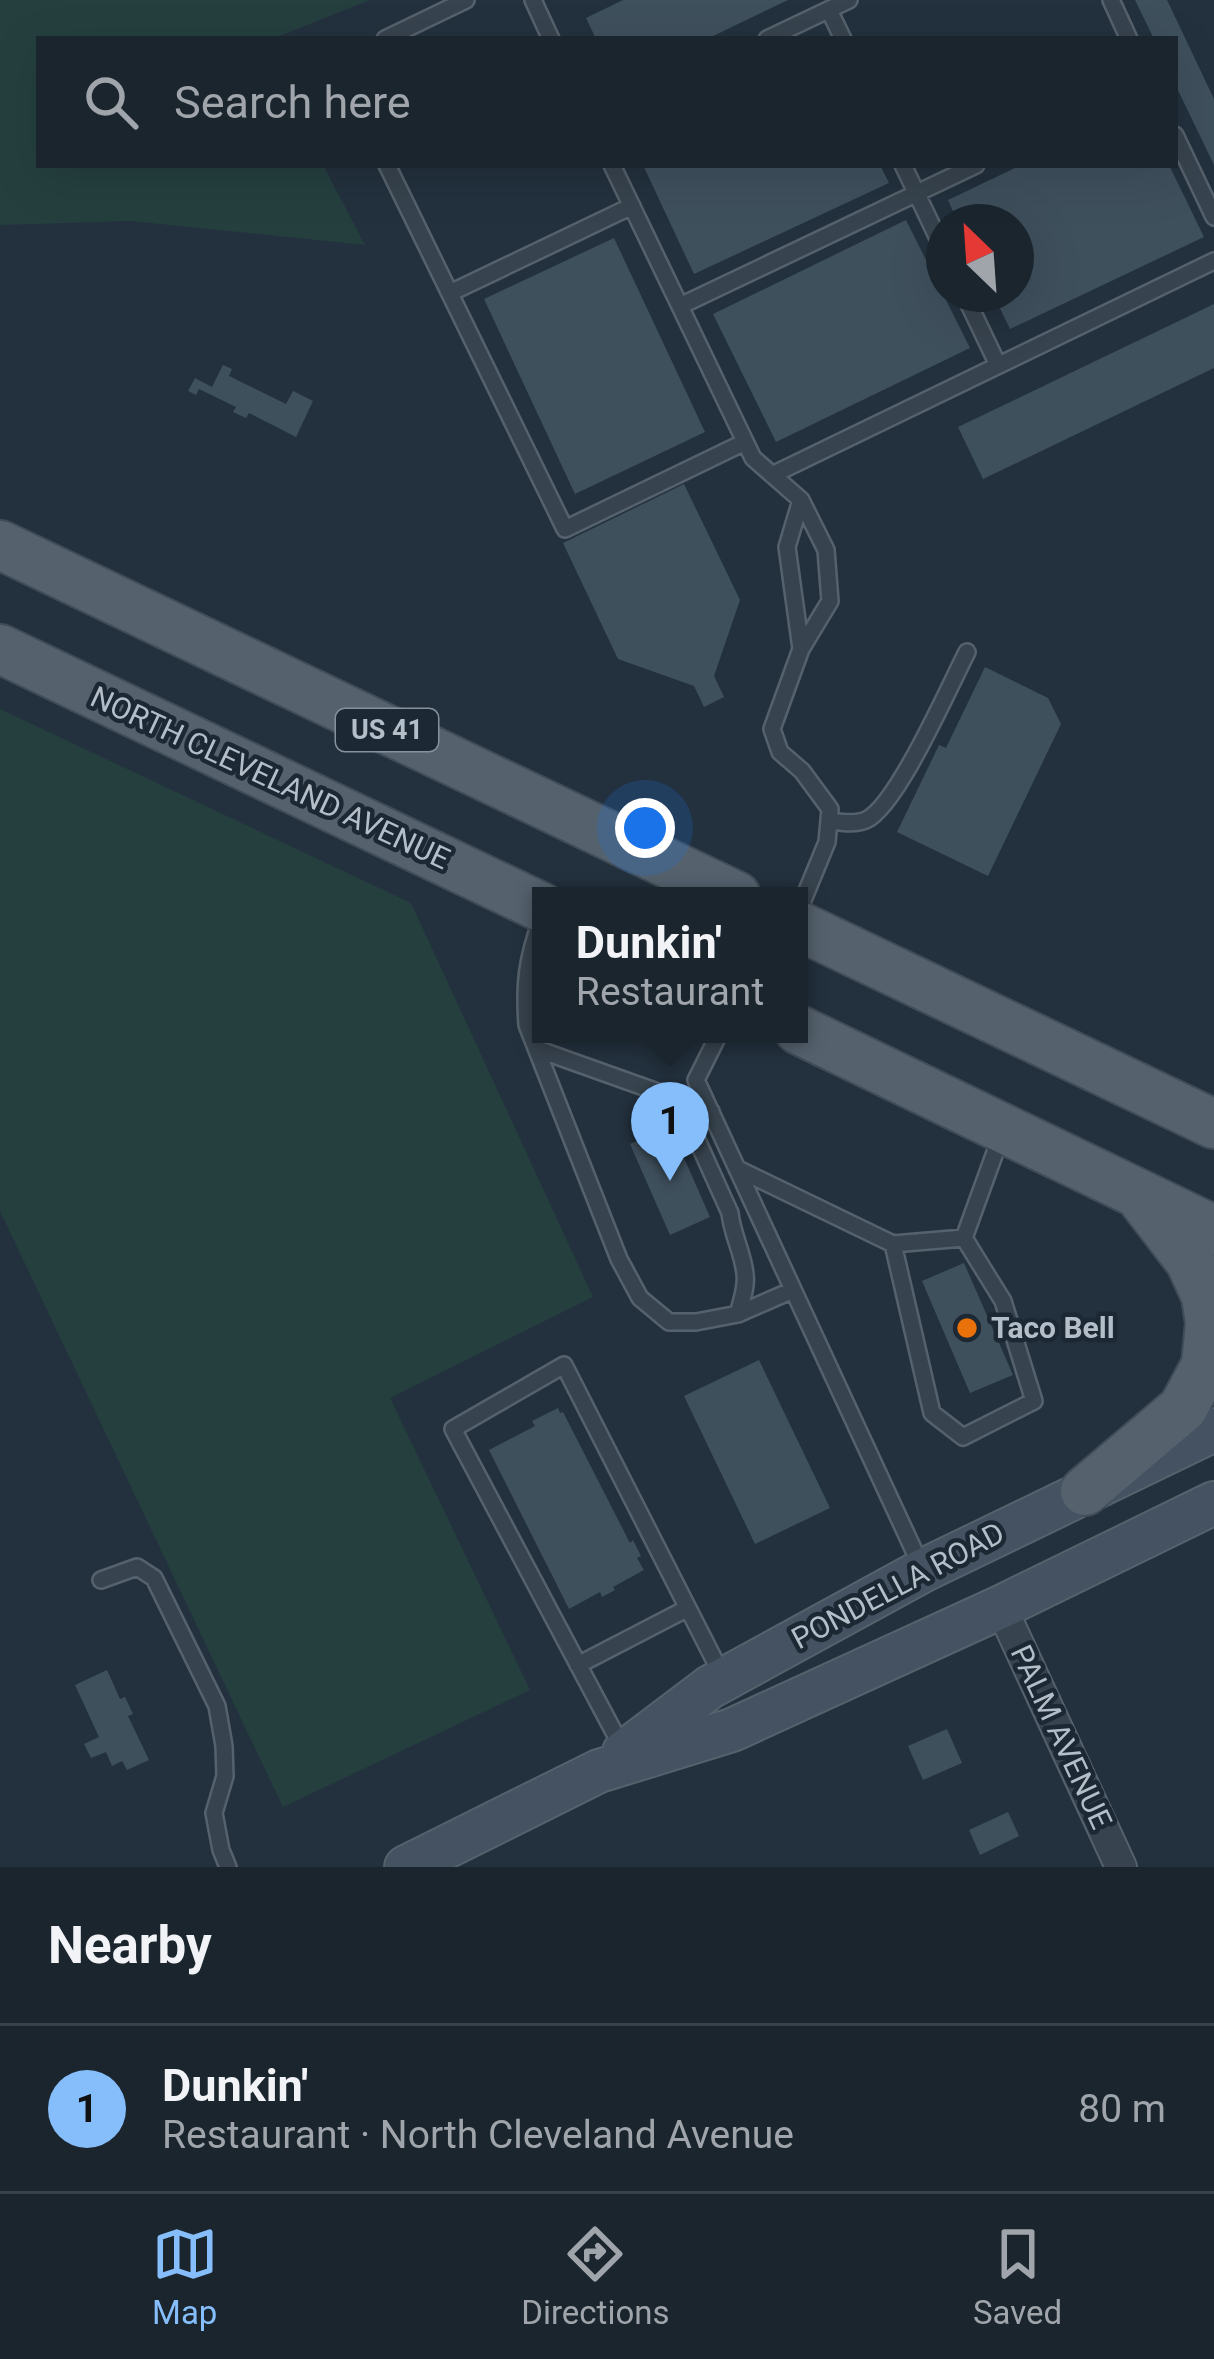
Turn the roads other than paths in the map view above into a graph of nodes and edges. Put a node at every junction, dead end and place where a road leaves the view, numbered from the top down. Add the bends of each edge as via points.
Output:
1 (466, 0) edge
2 (533, 0) edge
3 (849, 0) edge
4 (1111, 0) edge
5 (829, 10) junction
6 (391, 36) edge
7 (550, 36) edge
8 (773, 36) edge
9 (842, 36) edge
10 (1128, 36) edge
11 (1178, 141) edge
12 (388, 168) edge
13 (613, 168) edge
14 (904, 168) edge
15 (970, 168) edge
16 (916, 193) junction
17 (632, 206) junction
18 (926, 214) edge
19 (1214, 217) edge
20 (1214, 261) edge
21 (450, 293) junction
22 (680, 306) junction
23 (973, 312) edge
24 (998, 365) junction
25 (745, 442) junction
26 (772, 475) junction
27 (801, 500) junction
28 (0, 545) edge
29 (0, 649) edge
30 (801, 649) junction
31 (967, 652) dead end
32 (829, 821) junction
33 (717, 887) edge
34 (808, 888) edge
35 (532, 903) edge
36 (808, 930) edge
37 (532, 946) edge
38 (808, 1034) edge
39 (532, 1036) edge
40 (535, 1043) edge
41 (715, 1043) edge
42 (537, 1048) junction
43 (680, 1100) junction
44 (711, 1111) junction
45 (1214, 1124) edge
46 (1004, 1128) junction
47 (738, 1169) junction
48 (1137, 1192) junction
49 (1214, 1230) edge
50 (964, 1238) junction
51 (893, 1244) junction
52 (793, 1290) junction
53 (738, 1314) junction
54 (1214, 1430) edge
55 (1084, 1491) junction
56 (1214, 1502) edge
57 (924, 1570) junction
58 (101, 1580) dead end
59 (1000, 1607) junction
60 (688, 1608) junction
61 (578, 1665) junction
62 (724, 1680) junction
63 (612, 1762) junction
64 (228, 1867) edge
65 (406, 1867) edge
66 (1120, 1867) edge

1 - 6 lane
2 - 7 lane
3 - 5 lane
4 - 10 lane
5 - 8 lane
5 - 9 lane
11 - 19 lane
12 - 21 lane
13 - 17 lane
14 - 16 lane
15 - 16 lane
16 - 18 lane
16 - 22 lane
17 - 21 lane
17 - 22 lane
20 - 24 lane
21 - 25 lane via 566,529
22 - 25 lane
23 - 24 lane
24 - 26 lane
25 - 26 lane
26 - 27 lane
27 - 30 lane via 788,547
27 - 30 lane via 826,550 830,601
28 - 33 main road, US 41
29 - 35 main road, NORTH CLEVELAND AVENUE
30 - 32 lane via 772,729 780,752 830,808
31 - 32 lane via 901,781 871,818
32 - 34 lane
36 - 45 main road
37 - 39 lane via 524,986
38 - 46 main road
40 - 42 lane
41 - 44 lane via 697,1080
42 - 43 lane
42 - 53 lane via 640,1298 669,1322
43 - 44 lane
43 - 53 lane via 746,1272
44 - 47 lane
46 - 48 main road
46 - 50 lane
47 - 51 lane
47 - 52 lane
48 - 49 main road
48 - 55 main road via 1206,1296 1207,1365 1184,1408
50 - 51 lane
50 - 51 lane via 1003,1301 1034,1401 963,1437 932,1413
52 - 53 lane
52 - 57 lane
54 - 55 main road, PONDELLA ROAD
55 - 57 main road, PONDELLA ROAD
56 - 59 main road, PONDELLA ROAD
57 - 62 main road, PONDELLA ROAD
58 - 64 lane via 137,1567 154,1578 217,1706 224,1776 214,1814
59 - 63 main road, PONDELLA ROAD via 732,1730
59 - 66 street, PALM AVENUE
60 - 61 lane
60 - 61 lane via 565,1365 453,1429
60 - 62 lane
61 - 63 lane
62 - 63 main road, PONDELLA ROAD
63 - 65 main road, PONDELLA ROAD

